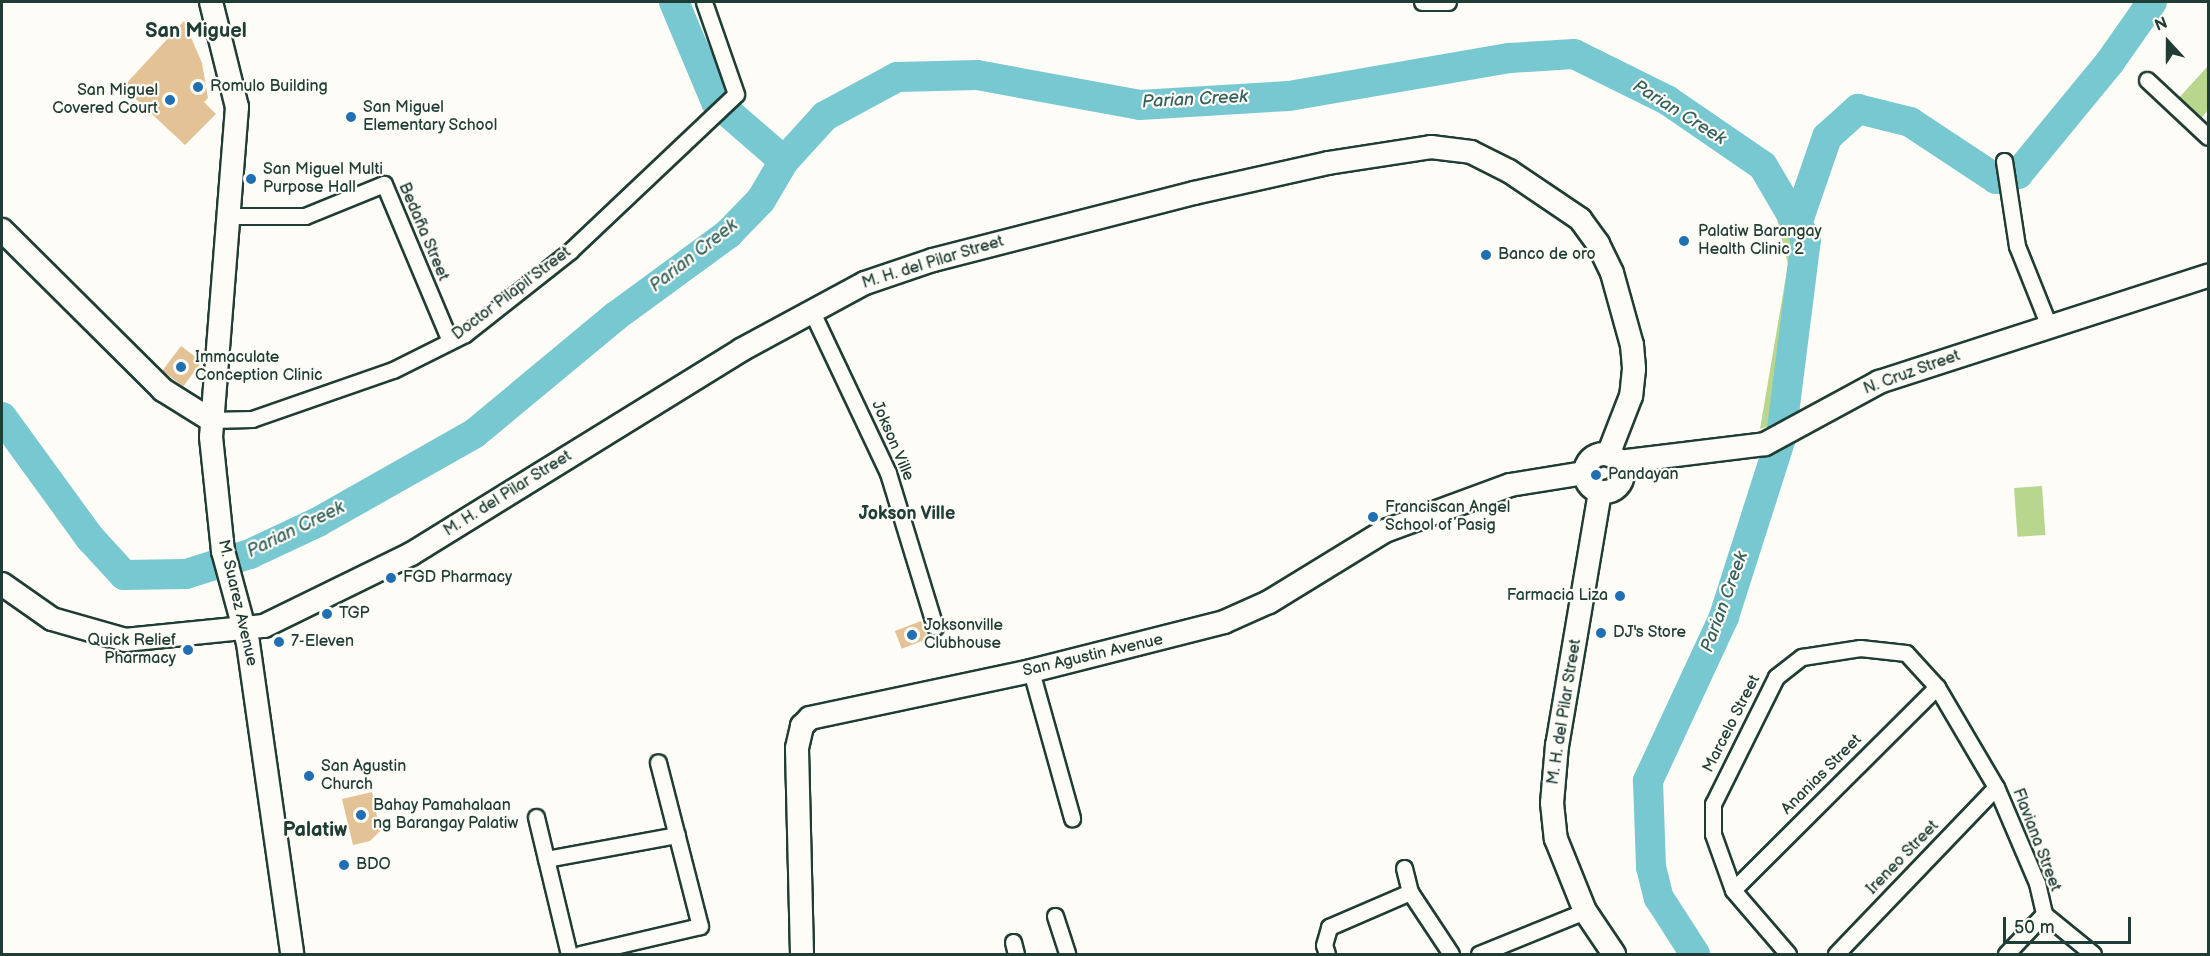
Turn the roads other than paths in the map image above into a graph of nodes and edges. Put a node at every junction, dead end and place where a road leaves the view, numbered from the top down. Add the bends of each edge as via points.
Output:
1 (211, 2) edge
2 (704, 2) edge
3 (1422, 2) edge
4 (1448, 2) edge
5 (2147, 80) dead end
6 (2208, 137) edge
7 (2004, 170) dead end
8 (229, 216) junction
9 (2, 230) edge
10 (2208, 276) edge
11 (811, 310) junction
12 (2049, 326) junction
13 (450, 341) junction
14 (211, 420) junction
15 (1613, 459) junction
16 (1585, 473) junction
17 (1600, 492) junction
18 (2, 584) edge
19 (935, 627) dead end
20 (245, 631) junction
21 (1031, 671) junction
22 (1937, 687) junction
23 (658, 762) dead end
24 (1996, 787) junction
25 (536, 817) dead end
26 (1072, 818) dead end
27 (677, 835) junction
28 (546, 859) junction
29 (1404, 868) dead end
30 (1733, 890) junction
31 (1410, 892) junction
32 (1585, 910) junction
33 (2044, 914) junction
34 (1055, 916) dead end
35 (292, 954) edge
36 (569, 954) edge
37 (580, 954) edge
38 (802, 954) edge
39 (1067, 954) edge
40 (1328, 954) edge
41 (1451, 954) edge
42 (1479, 954) edge
43 (1614, 954) edge
44 (1788, 954) edge
45 (1836, 954) edge
46 (2006, 954) edge
47 (2093, 954) edge

1 - 8 street, M. Suarez Avenue via 237,107
2 - 13 street, Doctor Pilapil Street via 736,94 731,101 570,251
3 - 4 street
5 - 6 street
7 - 12 street via 2016,246
8 - 13 street, Bedaña Street via 305,216 384,183
8 - 14 street, M. Suarez Avenue
9 - 14 street via 164,390
10 - 12 street, N. Cruz Street
11 - 15 street, M. H. del Pilar Street via 865,283 933,260 1194,192 1328,163 1431,147 1471,152 1509,171 1580,219 1612,273 1632,345 1635,384
11 - 19 street, Jokson Ville via 888,473
11 - 20 street, M. H. del Pilar Street via 411,554 350,588
12 - 15 street, N. Cruz Street via 1879,382 1765,444
13 - 14 street, Doctor Pilapil Street via 393,370 312,401 252,419
14 - 20 street, M. Suarez Avenue via 226,561
15 - 16 street via 1590,461
15 - 17 street via 1622,474 1618,486
16 - 17 street via 1589,485
16 - 21 street, San Agustin Avenue via 1510,485 1385,531 1269,602 1224,622
17 - 32 street, M. H. del Pilar Street via 1557,745 1552,803 1556,839
18 - 20 street, M. H. del Pilar Street via 52,619 125,640
20 - 35 street, M. Suarez Avenue
21 - 26 street
21 - 38 street, San Agustin Avenue via 820,714 802,726 797,748
22 - 24 street, Marcelo Street
22 - 30 street, Ananias Street
22 - 30 street, Marcelo Street via 1906,653 1880,648 1815,652 1787,666 1767,691 1713,804 1713,834
23 - 27 street
24 - 33 street, Flaviana Street via 2037,883
24 - 45 street, Ireneo Street
25 - 28 street
27 - 28 street
27 - 37 street via 700,926
28 - 36 street
29 - 31 street
30 - 44 street, Marcelo Street
31 - 40 street via 1329,927 1324,945
31 - 41 street
32 - 42 street
32 - 43 street, M. H. del Pilar Street
33 - 46 street
33 - 47 street, Flaviana Street
34 - 39 street

